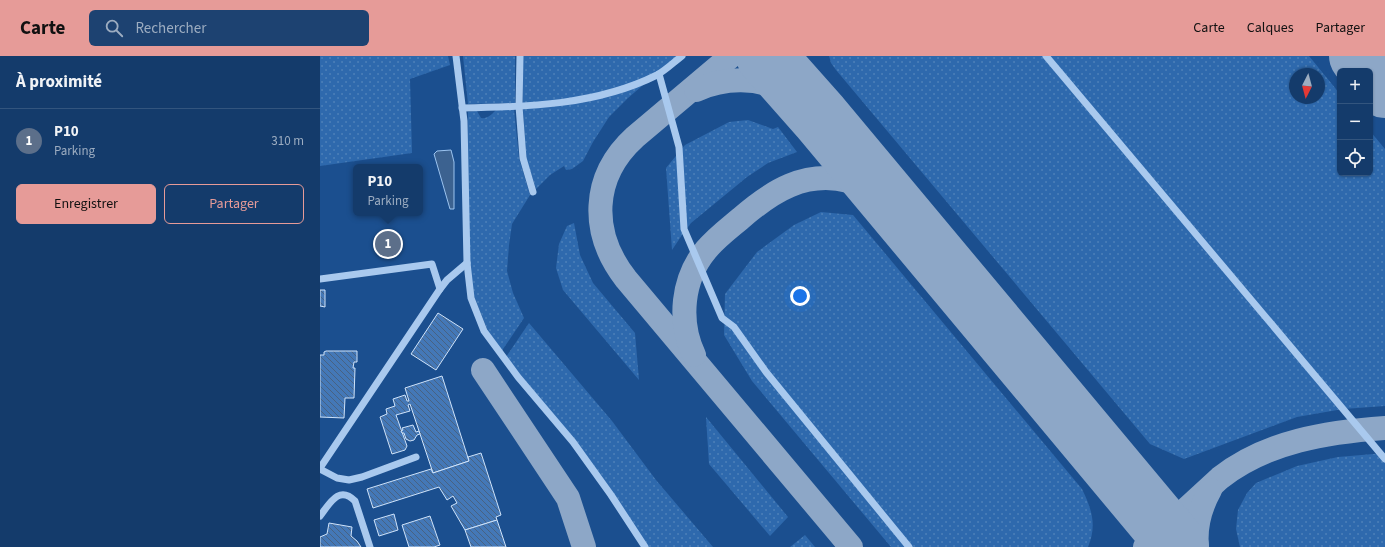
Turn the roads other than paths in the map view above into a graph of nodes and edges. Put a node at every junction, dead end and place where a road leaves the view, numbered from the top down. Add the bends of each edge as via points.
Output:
1 (456, 56) edge
2 (520, 56) edge
3 (682, 56) edge
4 (1046, 56) edge
5 (658, 74) junction
6 (519, 106) junction
7 (462, 108) junction
8 (533, 192) dead end
9 (467, 263) junction
10 (320, 279) edge
11 (440, 289) junction
12 (416, 457) dead end
13 (323, 458) edge
14 (1385, 459) edge
15 (320, 469) edge
16 (320, 516) edge
17 (370, 547) edge
18 (644, 547) edge
19 (909, 547) edge

1 - 7 lane
2 - 6 lane
3 - 5 lane
4 - 14 lane
5 - 6 lane via 615,91 573,101
5 - 19 lane via 680,147 684,229 722,318 734,327 766,372
6 - 7 lane
6 - 8 lane via 523,158
7 - 9 lane
9 - 11 lane
9 - 18 lane via 471,298 484,331 518,377 573,442
10 - 11 lane via 432,264
11 - 13 lane
12 - 15 lane via 349,480 337,478
13 - 15 lane
16 - 17 lane via 334,498 342,494 350,496 355,501

